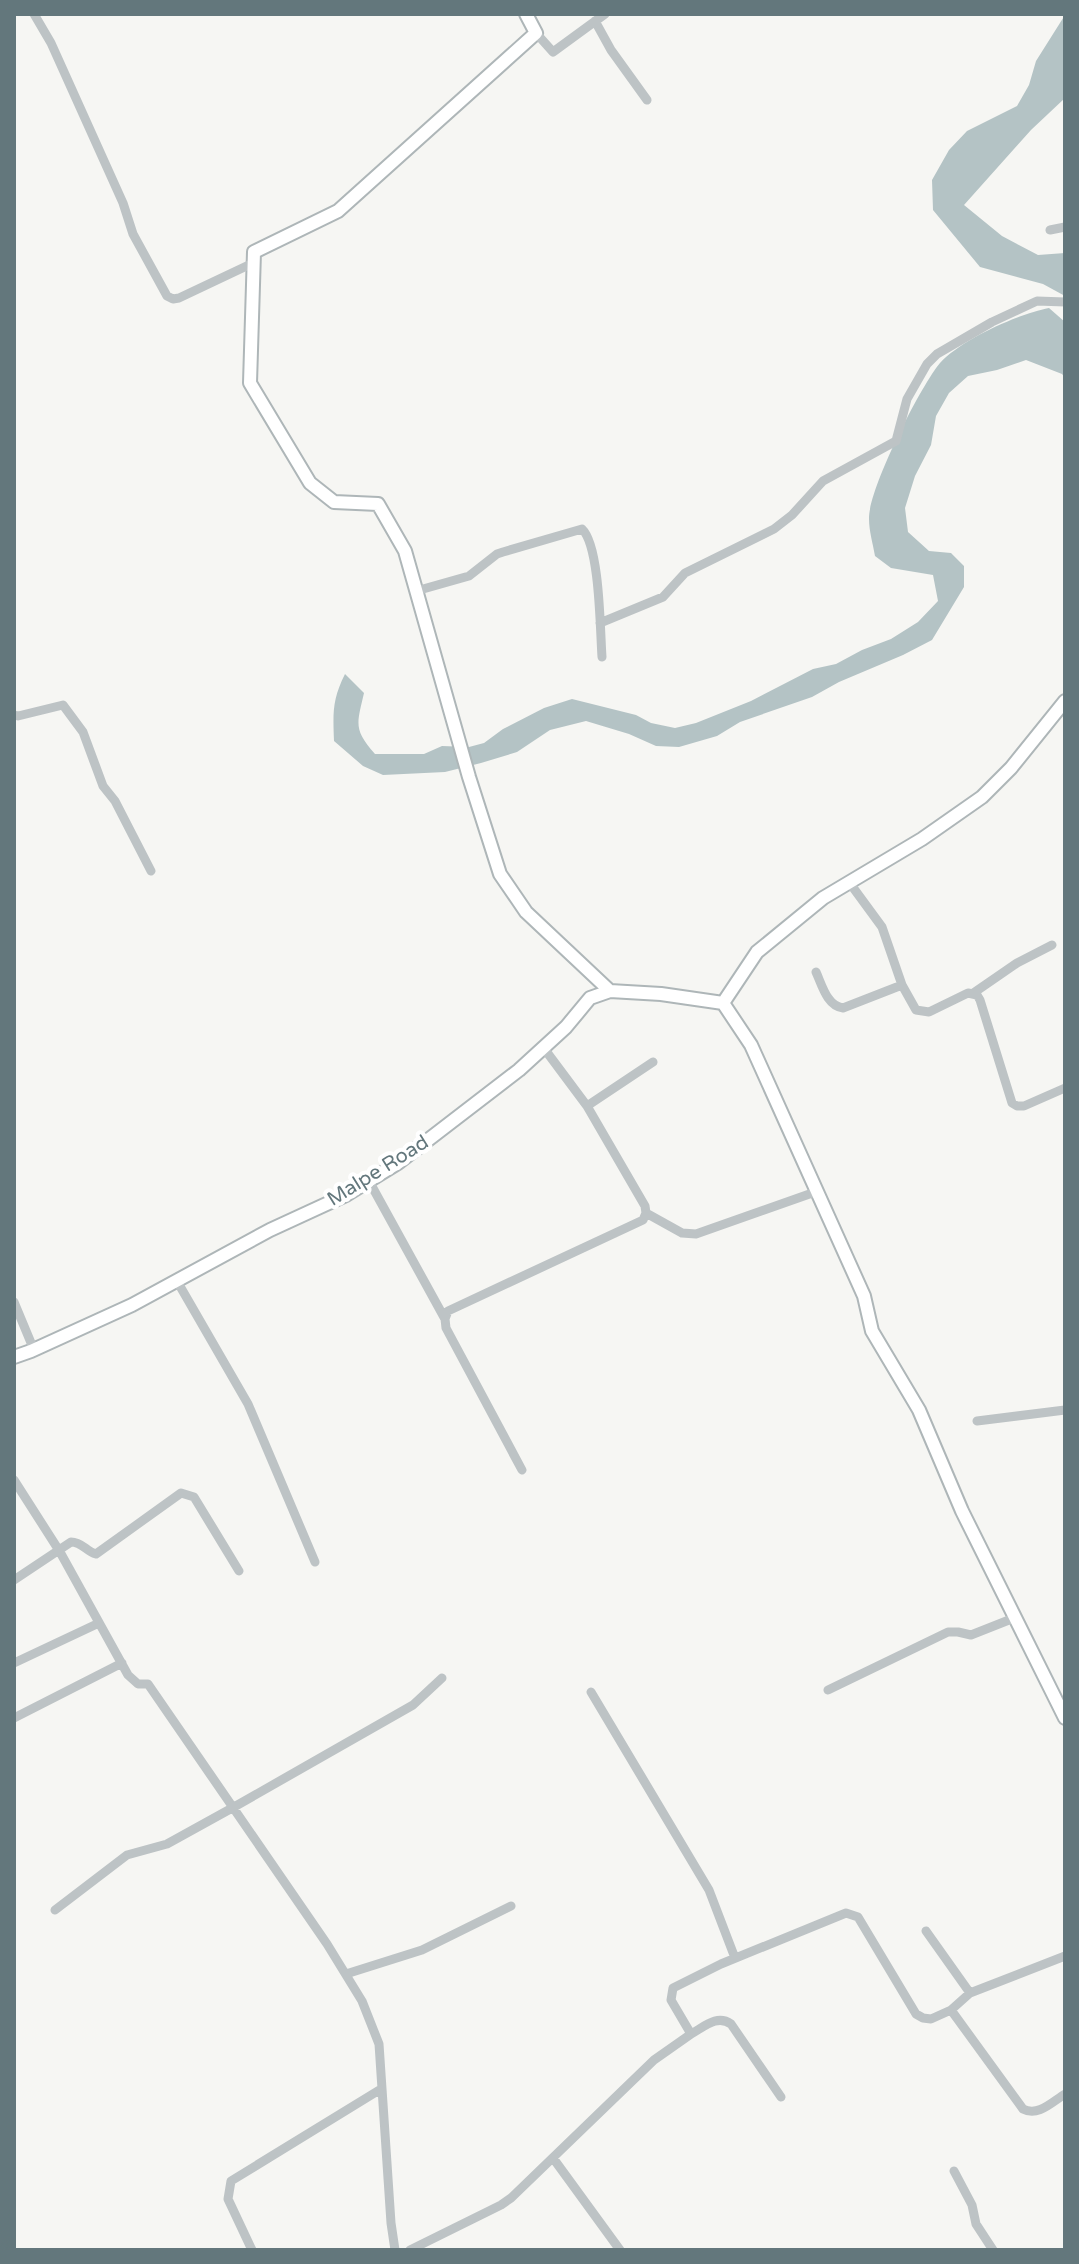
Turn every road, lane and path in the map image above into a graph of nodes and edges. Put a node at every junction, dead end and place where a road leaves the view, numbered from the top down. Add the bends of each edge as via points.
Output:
1 (34, 14) edge
2 (526, 14) edge
3 (605, 14) edge
4 (595, 21) junction
5 (536, 33) junction
6 (647, 100) dead end
7 (1065, 227) edge
8 (1050, 230) dead end
9 (253, 263) junction
10 (1065, 302) edge
11 (416, 591) junction
12 (600, 623) junction
13 (602, 657) dead end
14 (1065, 701) edge
15 (14, 715) edge
16 (151, 871) dead end
17 (849, 882) junction
18 (1052, 945) dead end
19 (816, 972) dead end
20 (902, 985) junction
21 (610, 991) junction
22 (972, 994) junction
23 (723, 1003) junction
24 (543, 1047) junction
25 (653, 1062) dead end
26 (1065, 1088) edge
27 (587, 1106) junction
28 (369, 1181) junction
29 (818, 1191) junction
30 (646, 1213) junction
31 (177, 1281) junction
32 (14, 1302) edge
33 (445, 1319) junction
34 (34, 1350) junction
35 (14, 1357) edge
36 (1065, 1410) edge
37 (977, 1421) dead end
38 (522, 1470) dead end
39 (14, 1480) edge
40 (60, 1552) junction
41 (315, 1562) dead end
42 (239, 1571) dead end
43 (14, 1580) edge
44 (1014, 1618) junction
45 (99, 1623) junction
46 (14, 1663) edge
47 (122, 1663) junction
48 (442, 1678) dead end
49 (828, 1690) dead end
50 (591, 1692) dead end
51 (14, 1718) edge
52 (1065, 1718) edge
53 (234, 1807) junction
54 (511, 1906) dead end
55 (55, 1910) dead end
56 (926, 1931) dead end
57 (1065, 1956) edge
58 (735, 1958) junction
59 (346, 1974) junction
60 (970, 1993) junction
61 (951, 2010) junction
62 (691, 2034) junction
63 (381, 2089) junction
64 (1065, 2094) edge
65 (781, 2097) dead end
66 (553, 2158) junction
67 (954, 2171) dead end
68 (252, 2250) edge
69 (395, 2250) edge
70 (410, 2250) edge
71 (620, 2250) edge
72 (993, 2250) edge

1 - 9 street via 130,227 167,296 179,298
2 - 5 street
3 - 4 street
4 - 5 street via 553,52
4 - 6 street
5 - 9 street via 338,211 254,252
7 - 8 street
9 - 11 street via 250,383 310,483 334,502 378,504 405,551
10 - 12 street via 1037,301 937,354 907,399 896,441 823,481 774,529 685,573 666,596
11 - 12 street via 469,576 497,554 582,529 588,535 597,581
11 - 21 street via 500,874 526,912
12 - 13 street
14 - 17 street via 982,797
15 - 16 street via 68,708 103,786
17 - 20 street via 882,927
17 - 23 street via 757,952
18 - 22 street
19 - 20 street via 836,1007
20 - 22 street via 922,1012
21 - 23 street
21 - 24 street, Malpe Road via 590,998
22 - 26 street via 980,1000 1012,1103 1024,1106
23 - 29 street via 751,1045
24 - 27 street
24 - 28 street, Malpe Road
25 - 27 street
27 - 30 street
28 - 31 street, Malpe Road
28 - 33 street
29 - 30 street via 696,1234 682,1233
29 - 44 street via 864,1296 872,1331 919,1410
30 - 33 street via 643,1220 448,1311
31 - 34 street, Malpe Road
31 - 41 street via 248,1404
32 - 34 street
33 - 38 street
34 - 35 street, Malpe Road
36 - 37 street
39 - 40 street
40 - 42 street via 76,1542 96,1554 187,1493
40 - 43 street
40 - 45 street
44 - 49 street via 971,1635 948,1632
44 - 52 street
45 - 46 street
45 - 47 street
47 - 51 street
47 - 53 street via 138,1684 148,1684
48 - 53 street via 413,1705
50 - 58 street via 709,1890
53 - 55 street via 162,1846 127,1855
53 - 59 street
54 - 59 street via 422,1950
56 - 60 street
57 - 60 street
58 - 61 street via 852,1914 916,2014 931,2019
58 - 62 street via 673,1988 671,2000
59 - 63 street via 379,2044
60 - 61 street
61 - 64 street via 1023,2109 1037,2112
62 - 65 street via 718,2019 731,2024
62 - 66 street via 654,2060
63 - 68 street via 231,2181 228,2199
63 - 69 street
66 - 70 street via 501,2205
66 - 71 street
67 - 72 street

